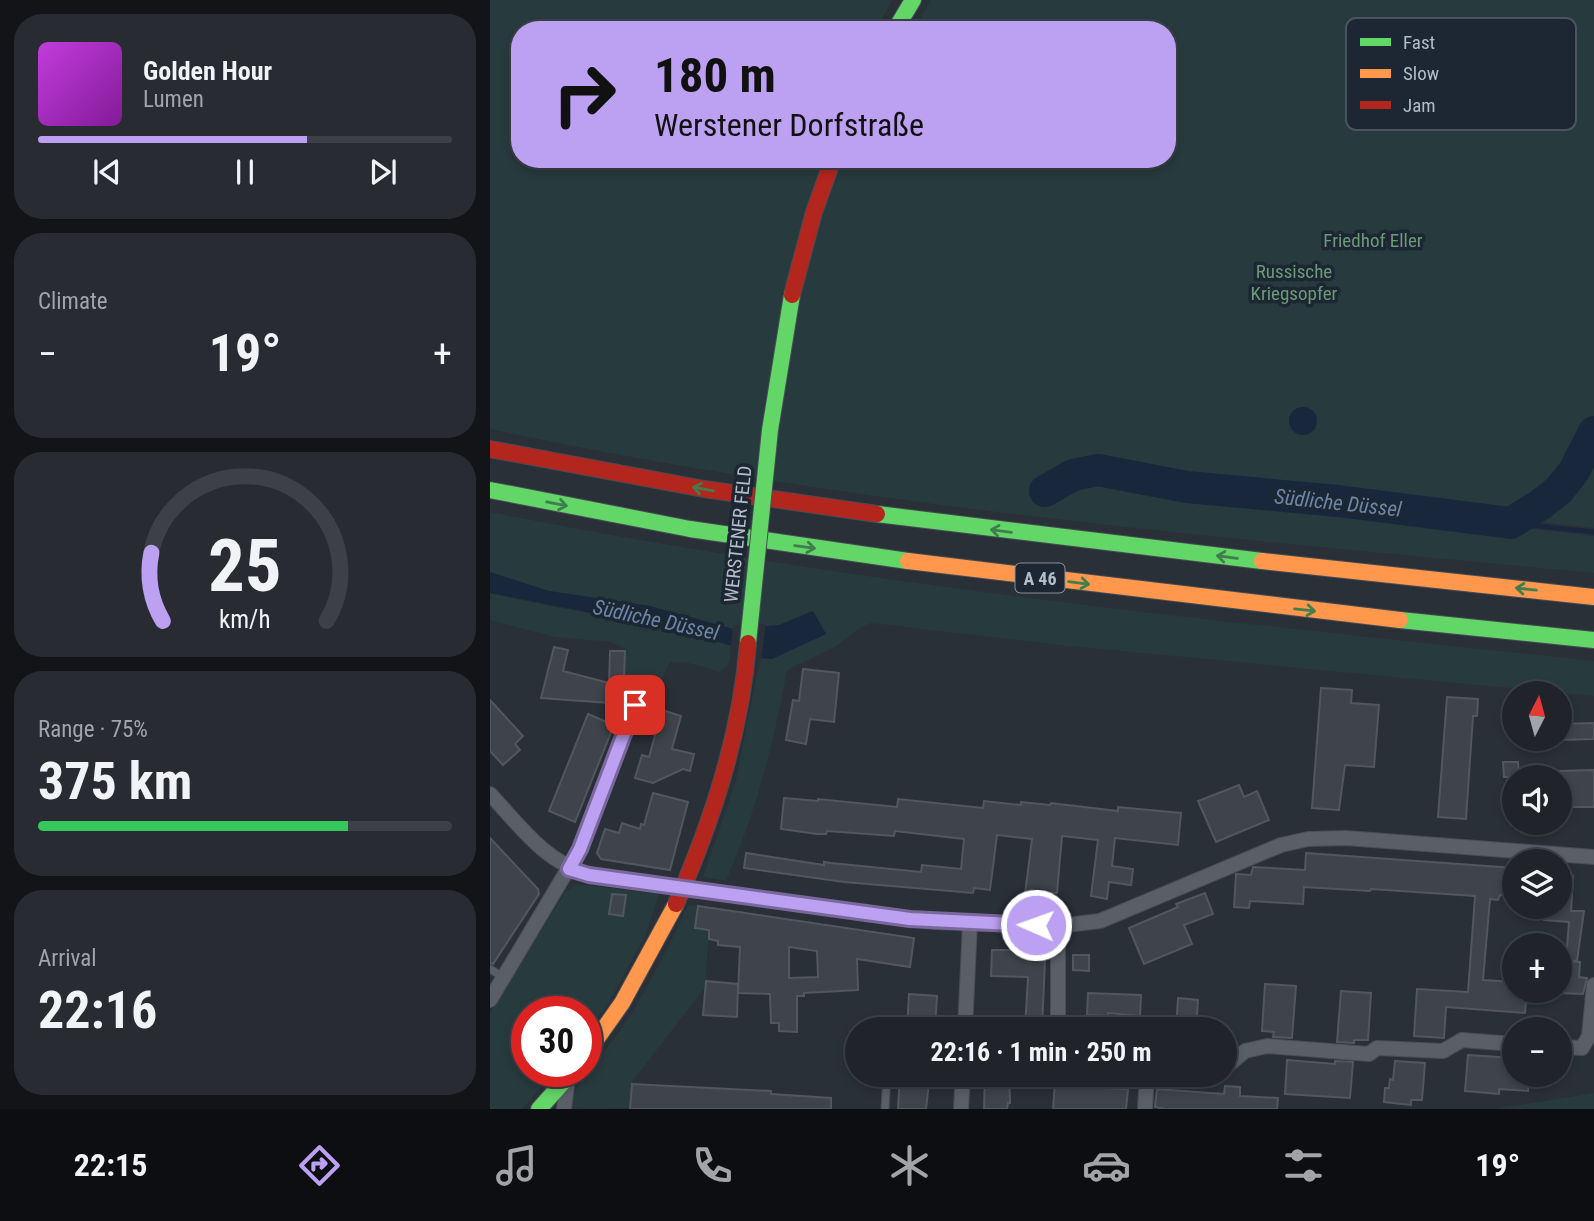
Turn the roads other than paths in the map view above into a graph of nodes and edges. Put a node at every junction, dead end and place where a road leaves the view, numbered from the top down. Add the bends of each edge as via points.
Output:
1 (913, 0) edge
2 (900, 21) edge
3 (830, 168) edge
4 (490, 449) edge
5 (490, 490) edge
6 (1594, 597) edge
7 (1594, 640) edge
8 (635, 705) dead end
9 (490, 794) edge
10 (1594, 857) edge
11 (569, 869) junction
12 (970, 923) junction
13 (1058, 926) junction
14 (490, 969) edge
15 (504, 977) junction
16 (1594, 985) edge
17 (490, 1000) edge
18 (966, 1017) edge
19 (1058, 1017) edge
20 (602, 1031) edge
21 (1502, 1043) edge
22 (1572, 1048) edge
23 (1237, 1058) edge
24 (558, 1087) edge
25 (568, 1087) edge
26 (886, 1087) edge
27 (962, 1087) edge
28 (1146, 1087) edge
29 (539, 1109) edge
30 (564, 1109) edge
31 (885, 1109) edge
32 (961, 1109) edge
33 (1145, 1109) edge

1 - 2 main road
3 - 20 main road, WERSTENER FELD, bridge via 802,249 782,342 746,668 732,746 710,821 676,904
6 -> 4 main road, A 46 via 943,524 715,491
5 -> 7 main road, A 46 via 723,535 898,560 1267,606
8 - 11 street
9 - 11 street via 548,856
10 - 13 street via 1308,839 1281,845 1100,921
11 - 12 street via 910,919
11 - 15 street
12 - 13 street
12 - 18 street
13 - 19 street
14 - 15 lane
15 - 17 street
16 - 22 street via 1588,1041 1582,1048
21 - 23 street via 1462,1040 1443,1051 1377,1048 1369,1054 1267,1046
24 - 29 main road
25 - 30 street
26 - 31 lane
27 - 32 street
28 - 33 street

